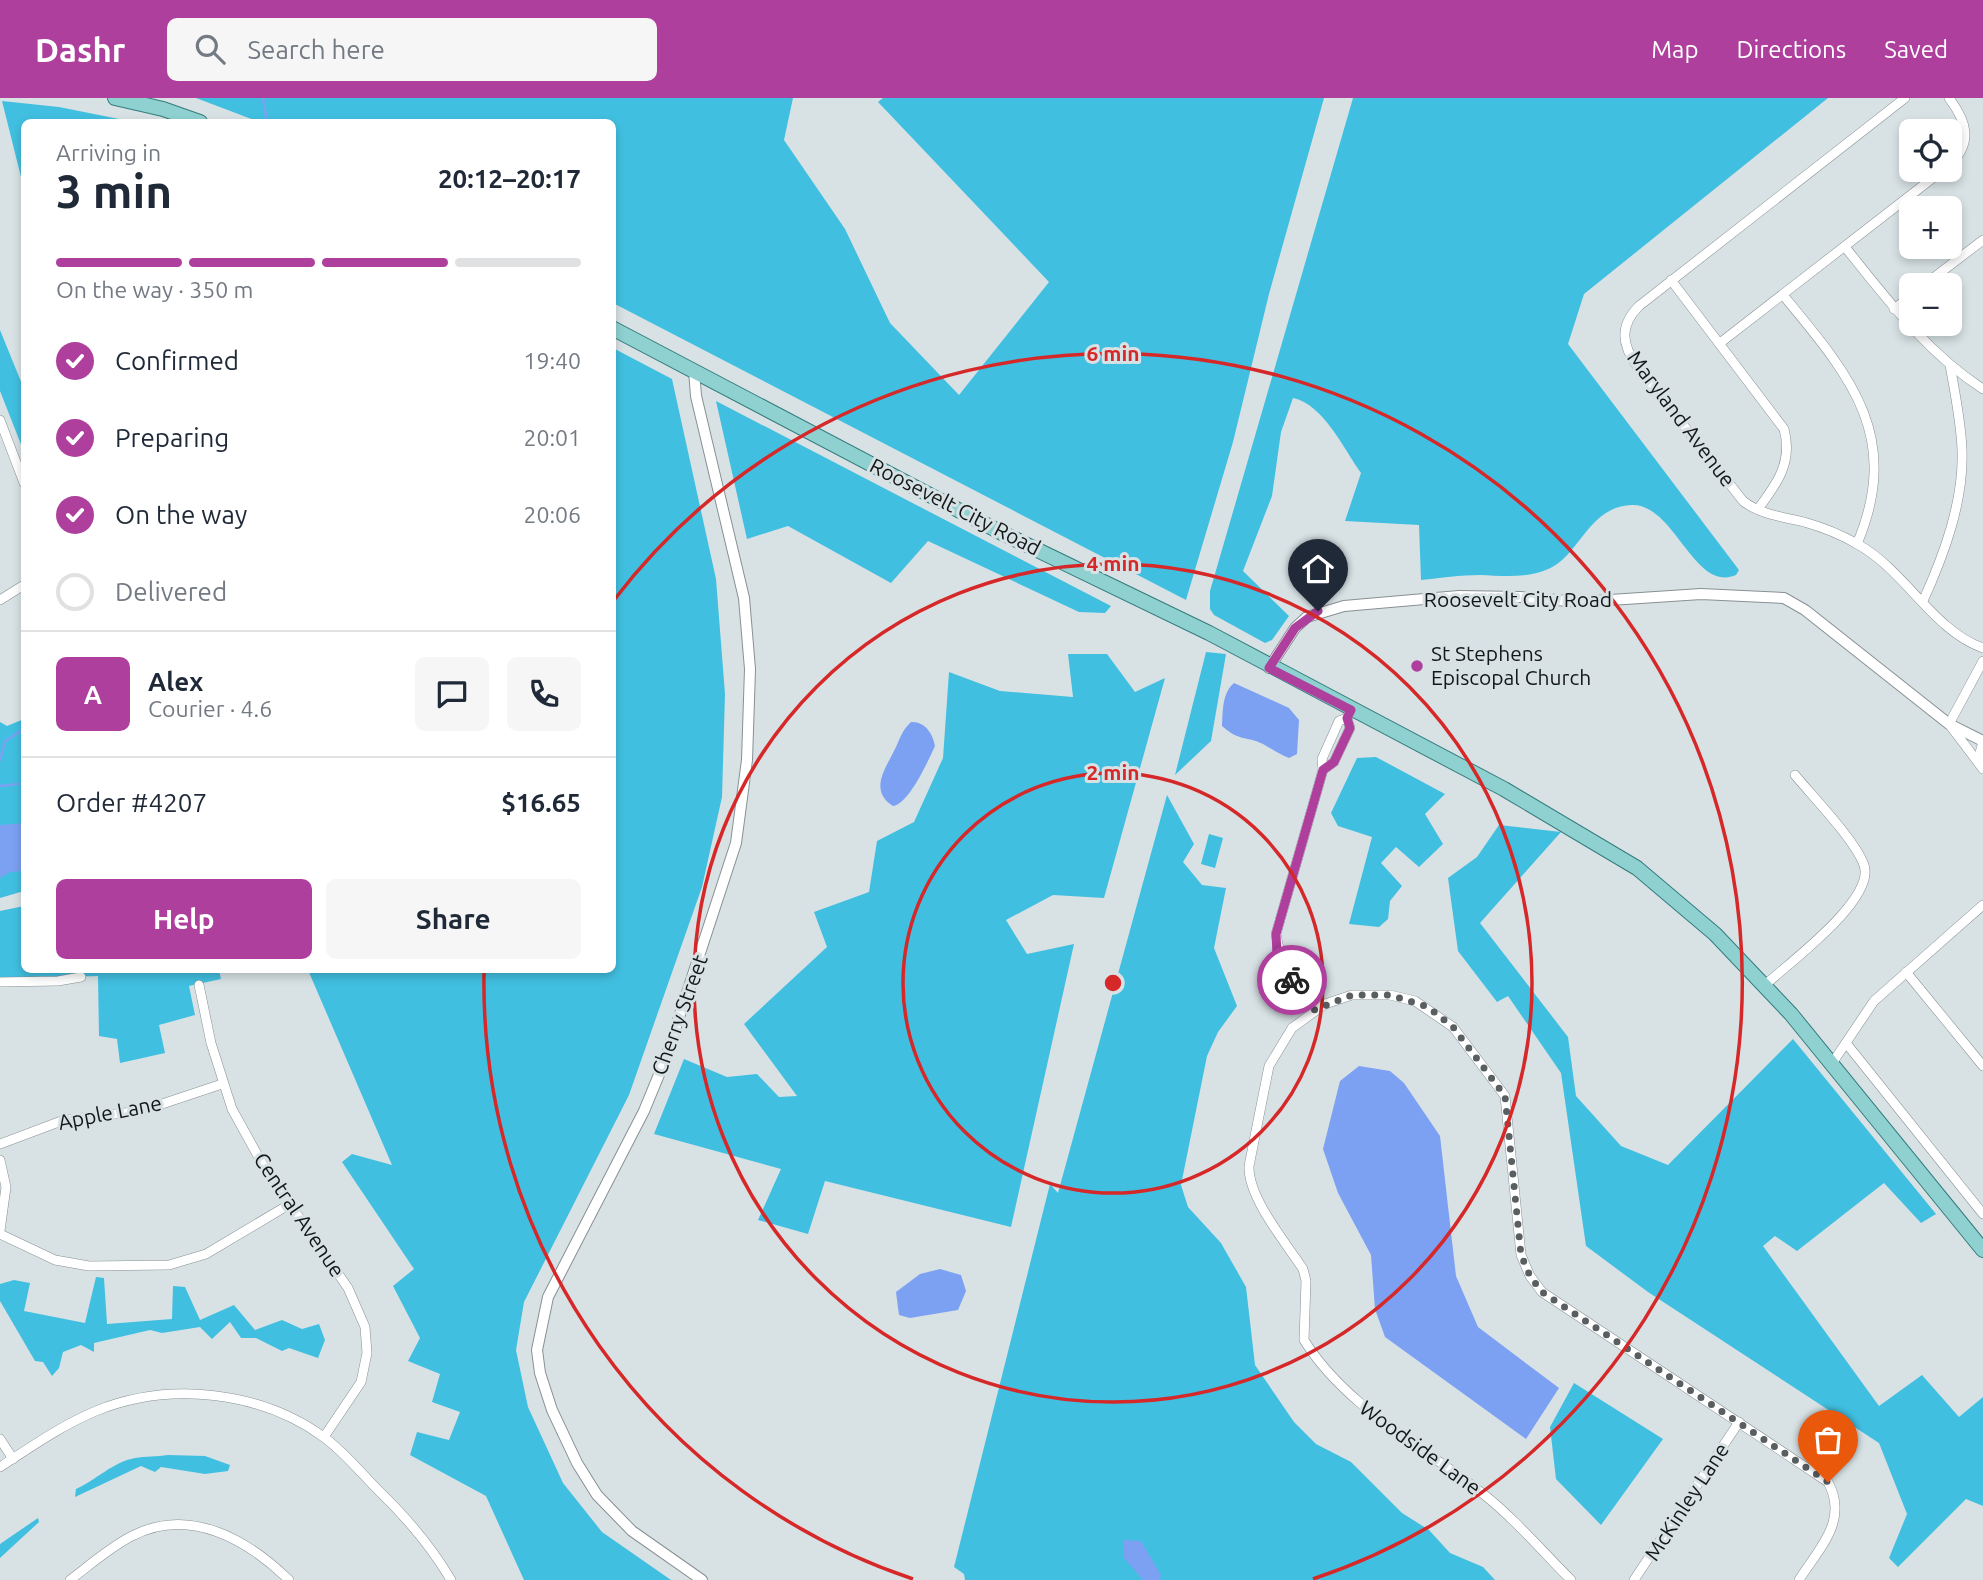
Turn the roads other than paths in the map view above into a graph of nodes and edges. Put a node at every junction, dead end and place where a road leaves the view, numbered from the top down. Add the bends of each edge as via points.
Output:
1 (115, 98) edge
2 (1905, 98) edge
3 (1949, 98) edge
4 (192, 119) edge
5 (1962, 149) edge
6 (1928, 182) edge
7 (1983, 240) edge
8 (1845, 247) junction
9 (1940, 273) edge
10 (1671, 280) junction
11 (1783, 295) junction
12 (1899, 305) edge
13 (1894, 309) junction
14 (616, 330) edge
15 (1720, 343) junction
16 (1950, 365) junction
17 (694, 370) junction
18 (1983, 389) edge
19 (0, 421) edge
20 (21, 475) edge
21 (1758, 509) junction
22 (1857, 544) junction
23 (21, 587) edge
24 (0, 600) edge
25 (1923, 601) junction
26 (1983, 648) edge
27 (1983, 661) edge
28 (1269, 668) junction
29 (1349, 714) junction
30 (1948, 724) junction
31 (1983, 741) edge
32 (1983, 768) edge
33 (1795, 775) dead end
34 (1980, 908) edge
35 (1983, 919) edge
36 (1906, 972) junction
37 (81, 976) dead end
38 (0, 982) edge
39 (199, 985) dead end
40 (1765, 985) junction
41 (1314, 1010) junction
42 (1846, 1043) junction
43 (1833, 1062) junction
44 (1983, 1066) edge
45 (222, 1084) junction
46 (0, 1144) edge
47 (0, 1160) edge
48 (290, 1203) junction
49 (1983, 1214) edge
50 (0, 1233) edge
51 (1983, 1250) edge
52 (1739, 1422) junction
53 (324, 1437) junction
54 (0, 1439) edge
55 (13, 1459) junction
56 (0, 1467) edge
57 (70, 1580) edge
58 (289, 1580) edge
59 (451, 1580) edge
60 (702, 1580) edge
61 (1571, 1580) edge
62 (1634, 1580) edge
63 (1799, 1580) edge

1 - 4 main road
2 - 10 street, Maryland Avenue
3 - 5 street via 1964,122
6 - 8 street
7 - 9 street
8 - 11 street
8 - 13 street
10 - 15 street
10 - 21 street, Maryland Avenue via 1628,318 1624,335 1628,351 1737,494
11 - 15 street
11 - 22 street via 1844,374 1870,432 1874,489
12 - 13 street
13 - 16 street
14 - 17 main road, Roosevelt City Road
15 - 21 street via 1780,422 1787,441 1782,475
16 - 18 street
16 - 25 street via 1962,474 1944,548
17 - 28 main road, Roosevelt City Road
17 - 60 street, Cherry Street via 696,396 744,598 749,657 747,760 736,843 665,1060 639,1122 548,1297 537,1350 552,1410 597,1495 632,1531
19 - 20 street
21 - 22 street, Maryland Avenue
22 - 25 street, Maryland Avenue via 1892,569
23 - 24 street
25 - 26 street, Maryland Avenue via 1955,633
27 - 30 street
28 - 29 main road
28 - 30 street, Roosevelt City Road via 1307,617 1345,606 1459,596 1580,602 1701,594 1784,598
29 - 40 main road via 1504,789 1637,868 1701,920
29 - 41 street via 1339,721 1327,743 1276,934 1282,964
30 - 31 street, Roosevelt City Road
30 - 32 street
31 - 32 street via 1979,756
33 - 40 street via 1861,858 1865,881 1854,902
34 - 35 street
34 - 36 street
36 - 42 street via 1874,1001
36 - 44 street
37 - 38 street
39 - 45 street, Central Avenue
40 - 43 main road
41 - 52 street, Woodside Lane via 1352,995 1390,995 1428,1007 1453,1027 1505,1096 1521,1255 1530,1276 1554,1302
41 - 61 street, Woodside Lane via 1292,1028 1269,1066 1249,1176 1257,1198 1303,1269 1304,1340 1356,1403 1485,1495
42 - 43 street
42 - 49 street
43 - 51 main road
45 - 46 street, Apple Lane via 141,1111 64,1120
45 - 48 street, Central Avenue via 248,1139
47 - 50 street via 6,1187
48 - 50 street via 206,1254 169,1265 89,1266 55,1260
48 - 53 street, Central Avenue via 348,1288 365,1327 367,1353 361,1382
52 - 62 street, McKinley Lane
52 - 63 street, Woodside Lane via 1818,1474 1838,1505 1836,1517
53 - 55 street via 239,1399 206,1394 160,1396 98,1410
53 - 59 street via 427,1542
54 - 55 street
55 - 56 street
57 - 58 street via 131,1536 178,1525 214,1530 246,1543

